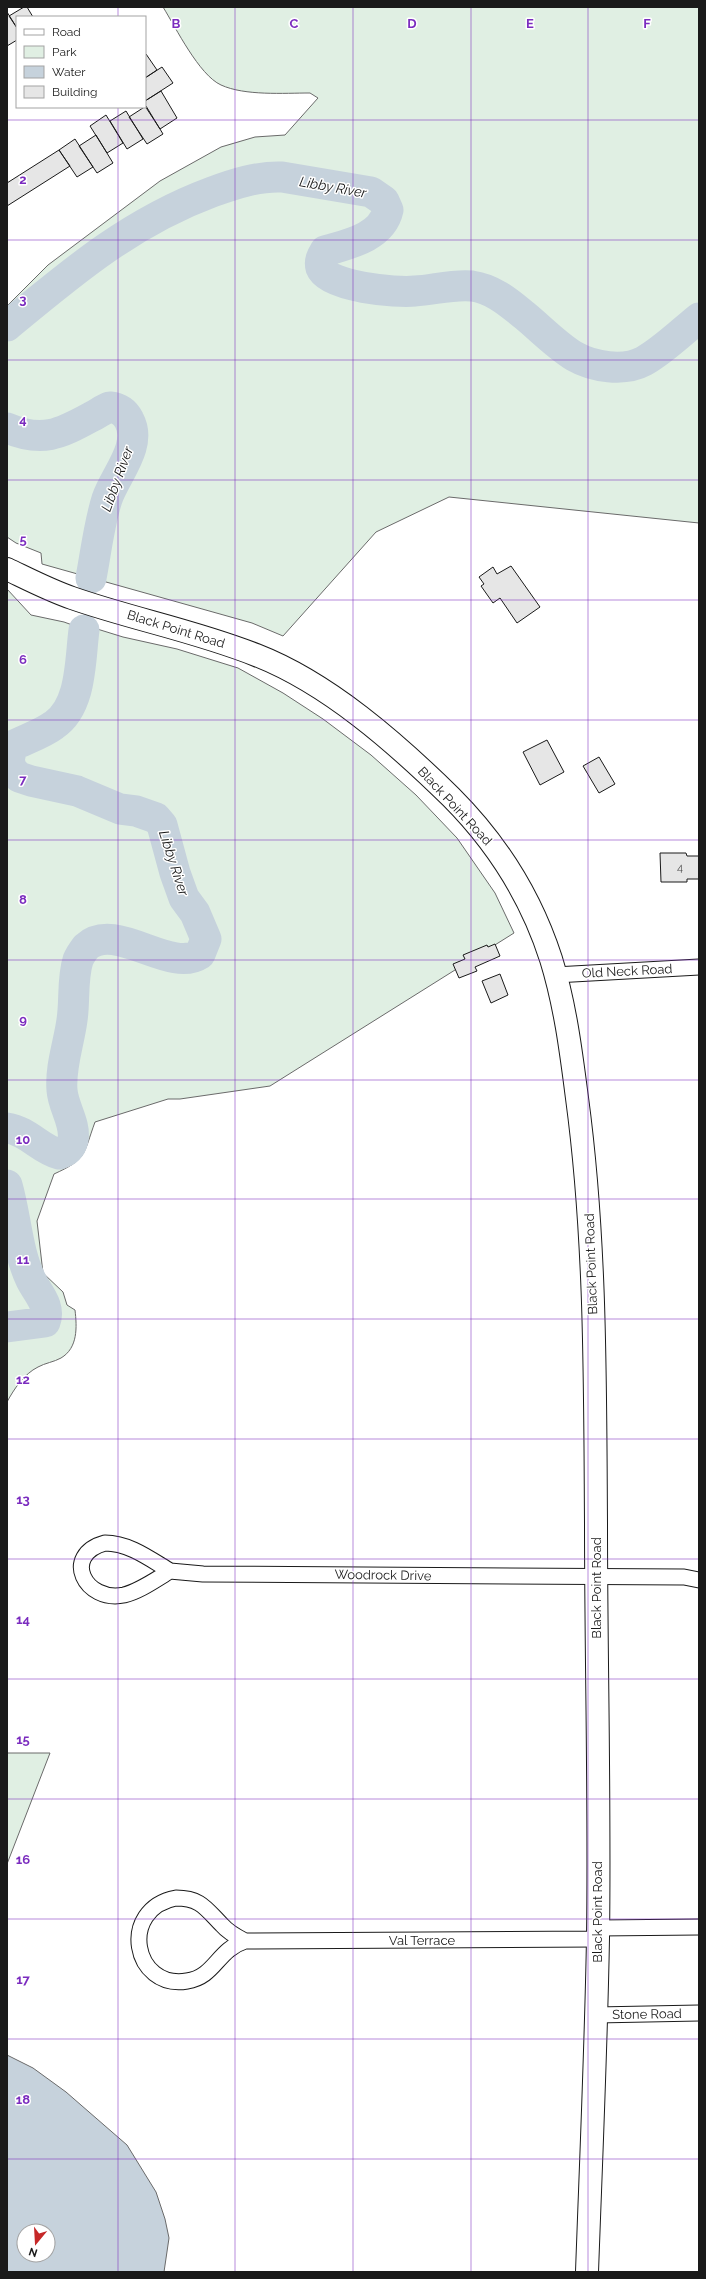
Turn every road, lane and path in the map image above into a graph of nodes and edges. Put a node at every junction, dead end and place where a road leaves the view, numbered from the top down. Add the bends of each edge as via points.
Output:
1 (7, 569) edge
2 (699, 967) edge
3 (556, 975) junction
4 (170, 1571) junction
5 (596, 1578) junction
6 (699, 1580) edge
7 (699, 1927) edge
8 (598, 1933) junction
9 (245, 1941) junction
10 (699, 2013) edge
11 (596, 2015) junction
12 (587, 2272) edge

1 - 3 main road, Black Point Road via 73,599 253,654 306,680 347,708 418,765 484,833 510,868 524,893
2 - 3 street, Old Neck Road
3 - 5 main road, Black Point Road via 569,1038 588,1200 595,1381
4 - 4 street, Woodrock Drive via 144,1555 112,1543 90,1549 83,1558 81,1568 84,1580 92,1589 112,1596 134,1592
4 - 5 street, Woodrock Drive via 203,1574
5 - 6 street, Woodrock Drive via 684,1577
5 - 8 main road, Black Point Road
7 - 8 street
8 - 9 street, Val Terrace
8 - 11 main road, Black Point Road
9 - 9 street, Val Terrace via 222,1926 205,1906 183,1898 161,1903 148,1912 141,1926 138,1941 141,1956 150,1969 162,1978 177,1982 200,1977 233,1945
10 - 11 street, Stone Road
11 - 12 main road, Black Point Road

